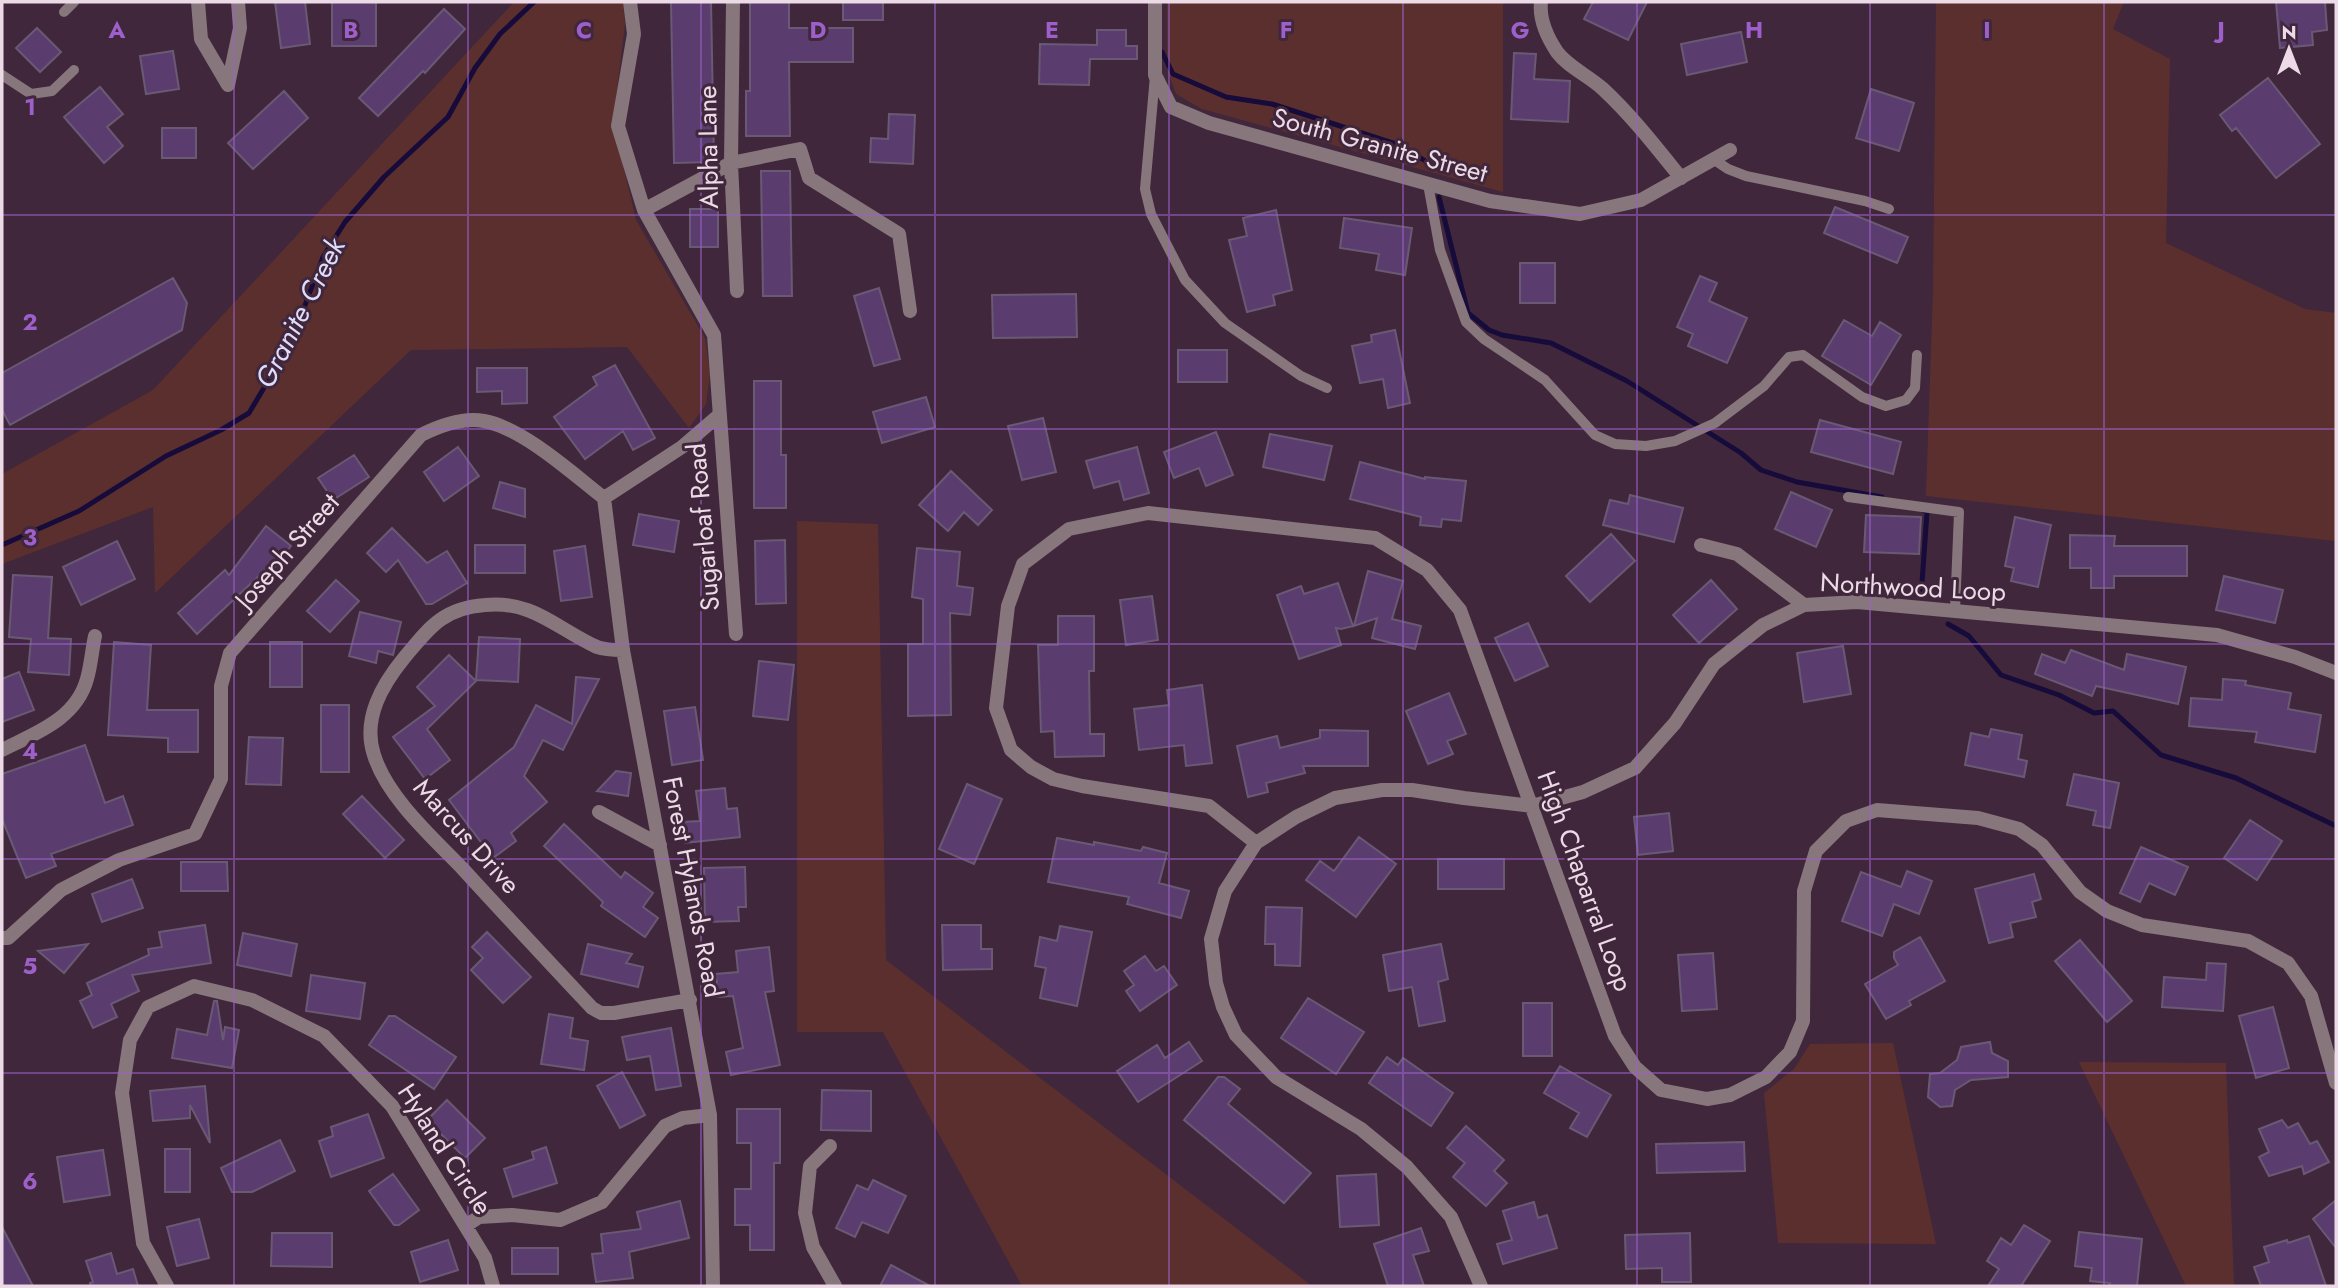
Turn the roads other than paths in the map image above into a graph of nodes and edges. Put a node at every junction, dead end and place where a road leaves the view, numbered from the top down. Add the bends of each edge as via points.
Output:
1 (74, 2) edge
2 (198, 2) edge
3 (237, 2) edge
4 (631, 2) edge
5 (733, 2) edge
6 (1541, 2) edge
7 (1155, 4) edge
8 (64, 12) dead end
9 (74, 70) dead end
10 (2, 75) edge
11 (1155, 75) junction
12 (1730, 150) dead end
13 (1713, 159) junction
14 (731, 163) junction
15 (1681, 178) junction
16 (1428, 184) junction
17 (1889, 209) dead end
18 (644, 210) junction
19 (737, 291) dead end
20 (910, 311) dead end
21 (1917, 355) dead end
22 (1327, 388) dead end
23 (718, 416) junction
24 (1848, 497) dead end
25 (604, 498) junction
26 (1701, 545) dead end
27 (1804, 605) junction
28 (1955, 611) junction
29 (736, 634) dead end
30 (95, 636) dead end
31 (624, 650) junction
32 (2336, 673) edge
33 (2, 750) edge
34 (1532, 806) junction
35 (599, 811) dead end
36 (1256, 843) junction
37 (660, 845) junction
38 (2, 938) edge
39 (690, 1000) junction
40 (2336, 1083) edge
41 (710, 1115) junction
42 (830, 1146) dead end
43 (467, 1225) junction
44 (167, 1286) edge
45 (493, 1286) edge
46 (713, 1286) edge
47 (835, 1286) edge
48 (1481, 1286) edge

1 - 8 lane
2 - 3 street via 201,38 228,85 240,28
4 - 18 street via 634,34 618,126
5 - 14 street, Alpha Lane
6 - 15 street via 1547,36 1559,55 1625,111
7 - 11 street, South Granite Street
9 - 10 lane via 52,91 31,94
11 - 16 street, South Granite Street via 1171,107 1209,123
11 - 22 lane via 1145,188 1151,214 1185,279 1225,323 1301,376
12 - 13 street, South Granite Street
13 - 15 street, South Granite Street
13 - 17 lane via 1746,176
14 - 18 street
14 - 19 street, Alpha Lane
14 - 20 street via 800,149 809,178 900,234
15 - 16 street, South Granite Street via 1641,200 1580,214 1490,201
16 - 21 lane via 1440,250 1466,322 1545,380 1595,435 1615,444 1646,446 1675,441 1715,423 1764,386 1789,357 1803,355 1862,397 1886,406 1906,400 1914,388
18 - 23 street via 714,335
23 - 25 street via 682,447
23 - 29 street, Sugarloaf Road
24 - 28 lane via 1959,512
25 - 31 street, Forest Hylands Road
25 - 38 street, Joseph Street via 526,439 484,421 446,424 421,435 230,653 221,686 221,779 195,834 119,860 61,890 8,938
26 - 27 street via 1737,554
27 - 28 street, Northwood Loop via 1857,602
27 - 34 street, Northwood Loop via 1763,625 1714,664 1675,723 1635,768 1583,792
28 - 32 street, Northwood Loop via 2217,635
30 - 33 street via 80,697 59,721
31 - 37 street, Forest Hylands Road
31 - 39 street, Marcus Drive via 600,648 542,615 515,606 459,609 434,623 385,681 374,706 374,755 396,798 592,1008 614,1013
34 - 36 street, Northwood Loop via 1382,790 1335,798
34 - 36 street, High Chaparral Loop via 1460,610 1427,570 1376,538 1148,513 1069,529 1023,564 1008,606 996,708 1011,750 1053,779 1209,806
34 - 40 street, High Chaparral Loop via 1615,1036 1635,1067 1661,1090 1707,1099 1730,1095 1766,1077 1790,1052 1803,1021 1804,891 1816,850 1846,821 1877,810 1979,818 2019,829 2042,845 2080,892 2106,911 2143,925 2248,941 2288,963 2311,996
35 - 37 street
36 - 48 street, Northwood Loop via 1225,891 1212,939 1216,984 1236,1035 1276,1077 1361,1129 1407,1167 1451,1217
37 - 39 street, Forest Hylands Road
39 - 41 street, Forest Hylands Road
41 - 43 street via 665,1126 602,1202 591,1207 560,1220 512,1215 479,1217
41 - 46 street, Forest Hylands Road
42 - 47 street via 810,1166 804,1213 813,1247
43 - 44 street, Hyland Circle via 392,1106 324,1036 252,1000 194,986 148,1007 130,1040 122,1093 143,1243
43 - 45 street, Hyland Circle via 485,1258

